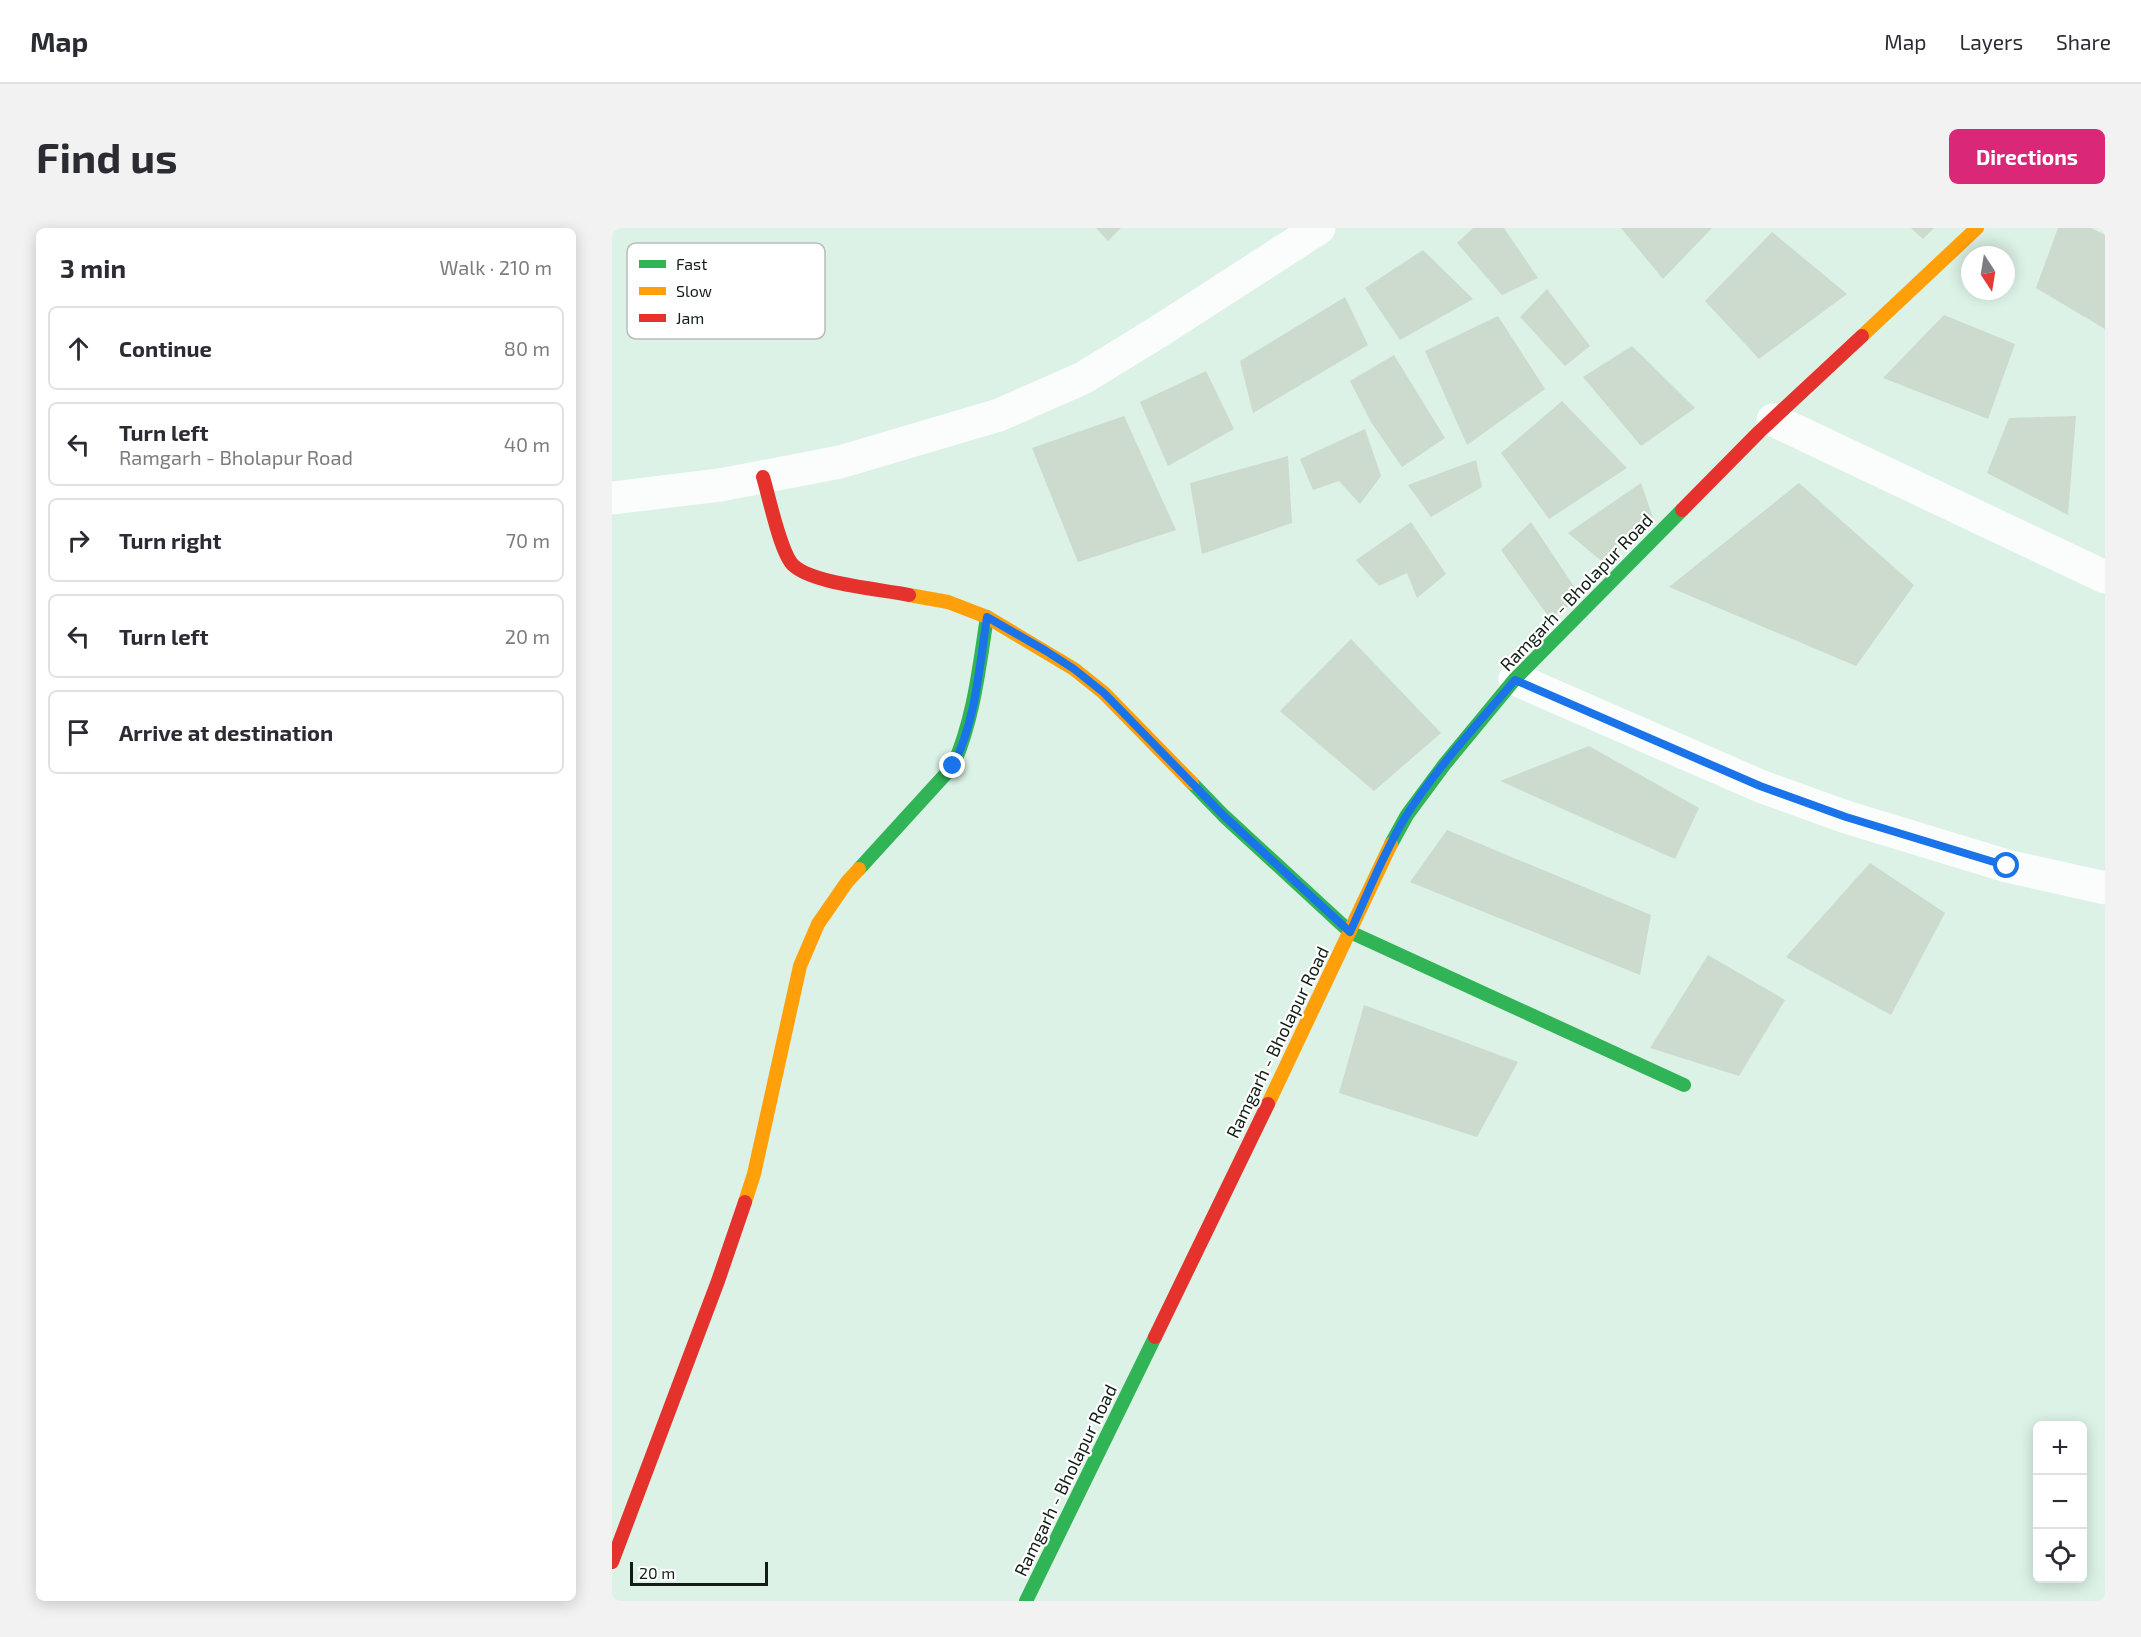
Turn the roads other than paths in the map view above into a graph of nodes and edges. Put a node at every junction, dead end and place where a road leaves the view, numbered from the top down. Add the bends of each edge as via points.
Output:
1 (1319, 228) edge
2 (1977, 228) edge
3 (1773, 420) junction
4 (763, 477) junction
5 (612, 498) edge
6 (2105, 577) edge
7 (987, 617) junction
8 (1515, 680) junction
9 (2105, 888) edge
10 (1350, 932) junction
11 (1684, 1085) dead end
12 (612, 1562) edge
13 (1026, 1601) edge

1 - 4 street via 1072,383 999,415 840,462
2 - 3 street, Ramgarh - Bholapur Road
3 - 6 street
3 - 8 street, Ramgarh - Bholapur Road
4 - 5 street
4 - 7 street via 792,564 813,577 948,602
7 - 10 street via 1064,663 1104,693 1224,816
7 - 12 street via 973,707 964,743 953,766 847,882 818,924 800,966 754,1174
8 - 9 street via 1760,786 1846,817 2007,866
8 - 10 street, Ramgarh - Bholapur Road via 1407,815
10 - 11 street
10 - 13 street, Ramgarh - Bholapur Road

